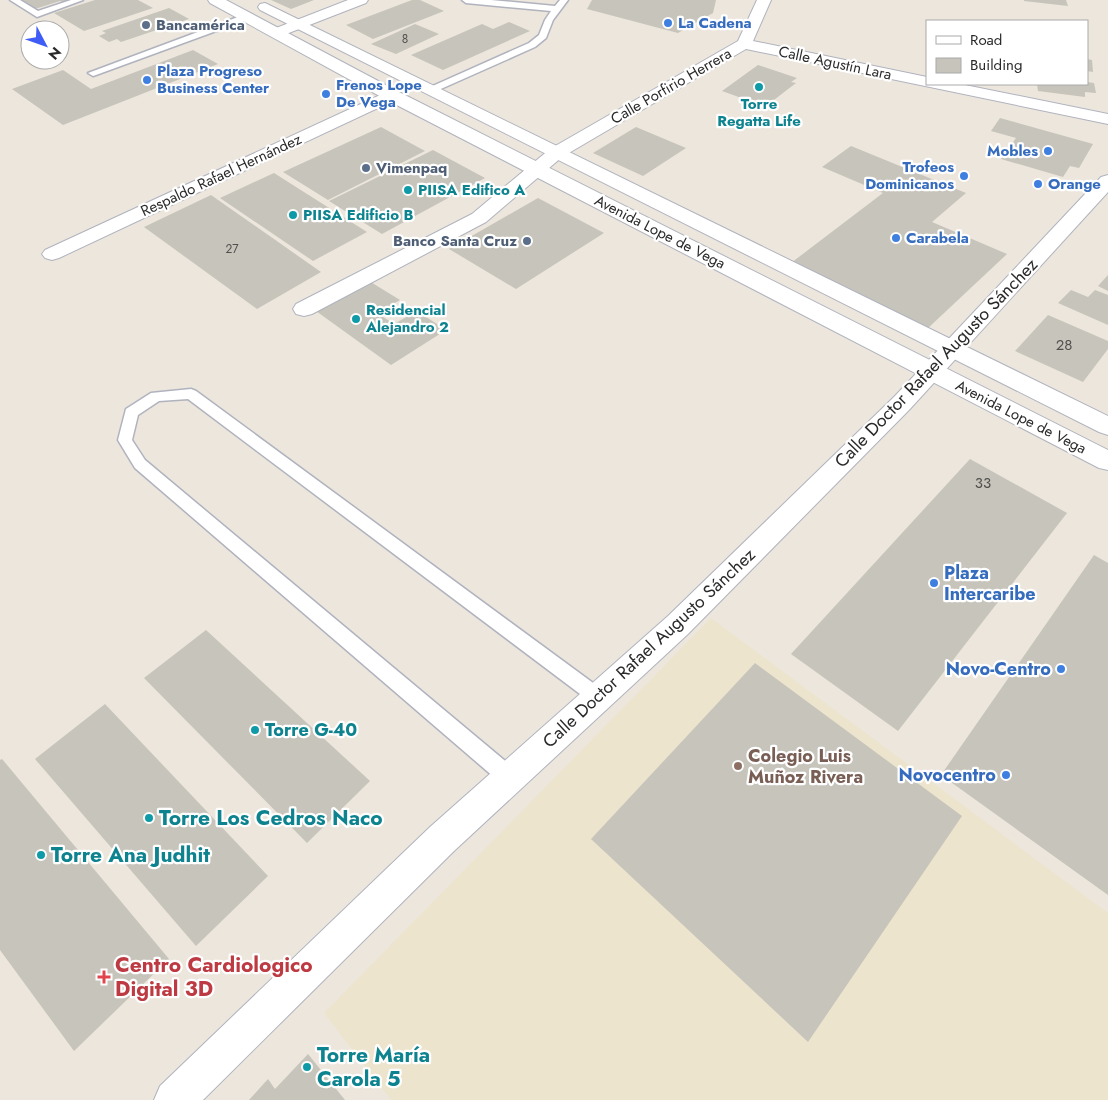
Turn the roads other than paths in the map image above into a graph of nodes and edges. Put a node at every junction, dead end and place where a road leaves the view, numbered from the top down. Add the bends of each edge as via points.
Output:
1 (14, 0) edge
2 (80, 0) edge
3 (215, 0) edge
4 (251, 0) edge
5 (361, 0) edge
6 (466, 0) edge
7 (564, 0) edge
8 (764, 0) edge
9 (493, 1) edge
10 (532, 3) edge
11 (555, 9) junction
12 (246, 17) junction
13 (301, 24) junction
14 (276, 32) junction
15 (744, 44) junction
16 (93, 74) dead end
17 (926, 82) edge
18 (942, 85) edge
19 (431, 90) junction
20 (391, 95) junction
21 (1108, 119) edge
22 (556, 153) junction
23 (536, 168) junction
24 (1108, 181) edge
25 (52, 254) dead end
26 (304, 309) dead end
27 (954, 348) junction
28 (931, 372) junction
29 (1108, 426) edge
30 (1108, 461) edge
31 (598, 697) junction
32 (509, 777) junction
33 (174, 1100) edge

1 - 2 lane via 37,14
3 - 12 street, Avenida Lope de Vega
4 - 13 street, Avenida Lope de Vega
5 - 13 street
6 - 9 lane
7 - 11 lane
8 - 15 street, Calle Porfirio Herrera
9 - 10 lane
10 - 11 lane
11 - 19 lane via 543,36 532,45
12 - 14 street, Avenida Lope de Vega
12 - 16 lane
13 - 14 street
13 - 19 street, Avenida Lope de Vega
14 - 20 street, Avenida Lope de Vega
15 - 17 street, Calle Agustín Lara
15 - 22 street, Calle Porfirio Herrera
18 - 21 street
19 - 22 street, Avenida Lope de Vega
20 - 23 street, Avenida Lope de Vega
20 - 25 street, Respaldo Rafael Hernández
22 - 23 street, Calle Porfirio Herrera
22 - 27 street, Avenida Lope de Vega
23 - 26 street, Calle Porfirio Herrera via 479,218
23 - 28 street, Avenida Lope de Vega
24 - 27 street, Calle Doctor Rafael Augusto Sánchez
27 - 28 street, Calle Doctor Rafael Augusto Sánchez
27 - 29 street, Avenida Lope de Vega
28 - 30 street, Avenida Lope de Vega
28 - 31 street, Calle Doctor Rafael Augusto Sánchez via 678,625
31 - 32 street, Calle Doctor Rafael Augusto Sánchez
31 - 32 lane via 191,394 156,396 131,413 125,440 140,464
32 - 33 street, Calle Doctor Rafael Augusto Sánchez

